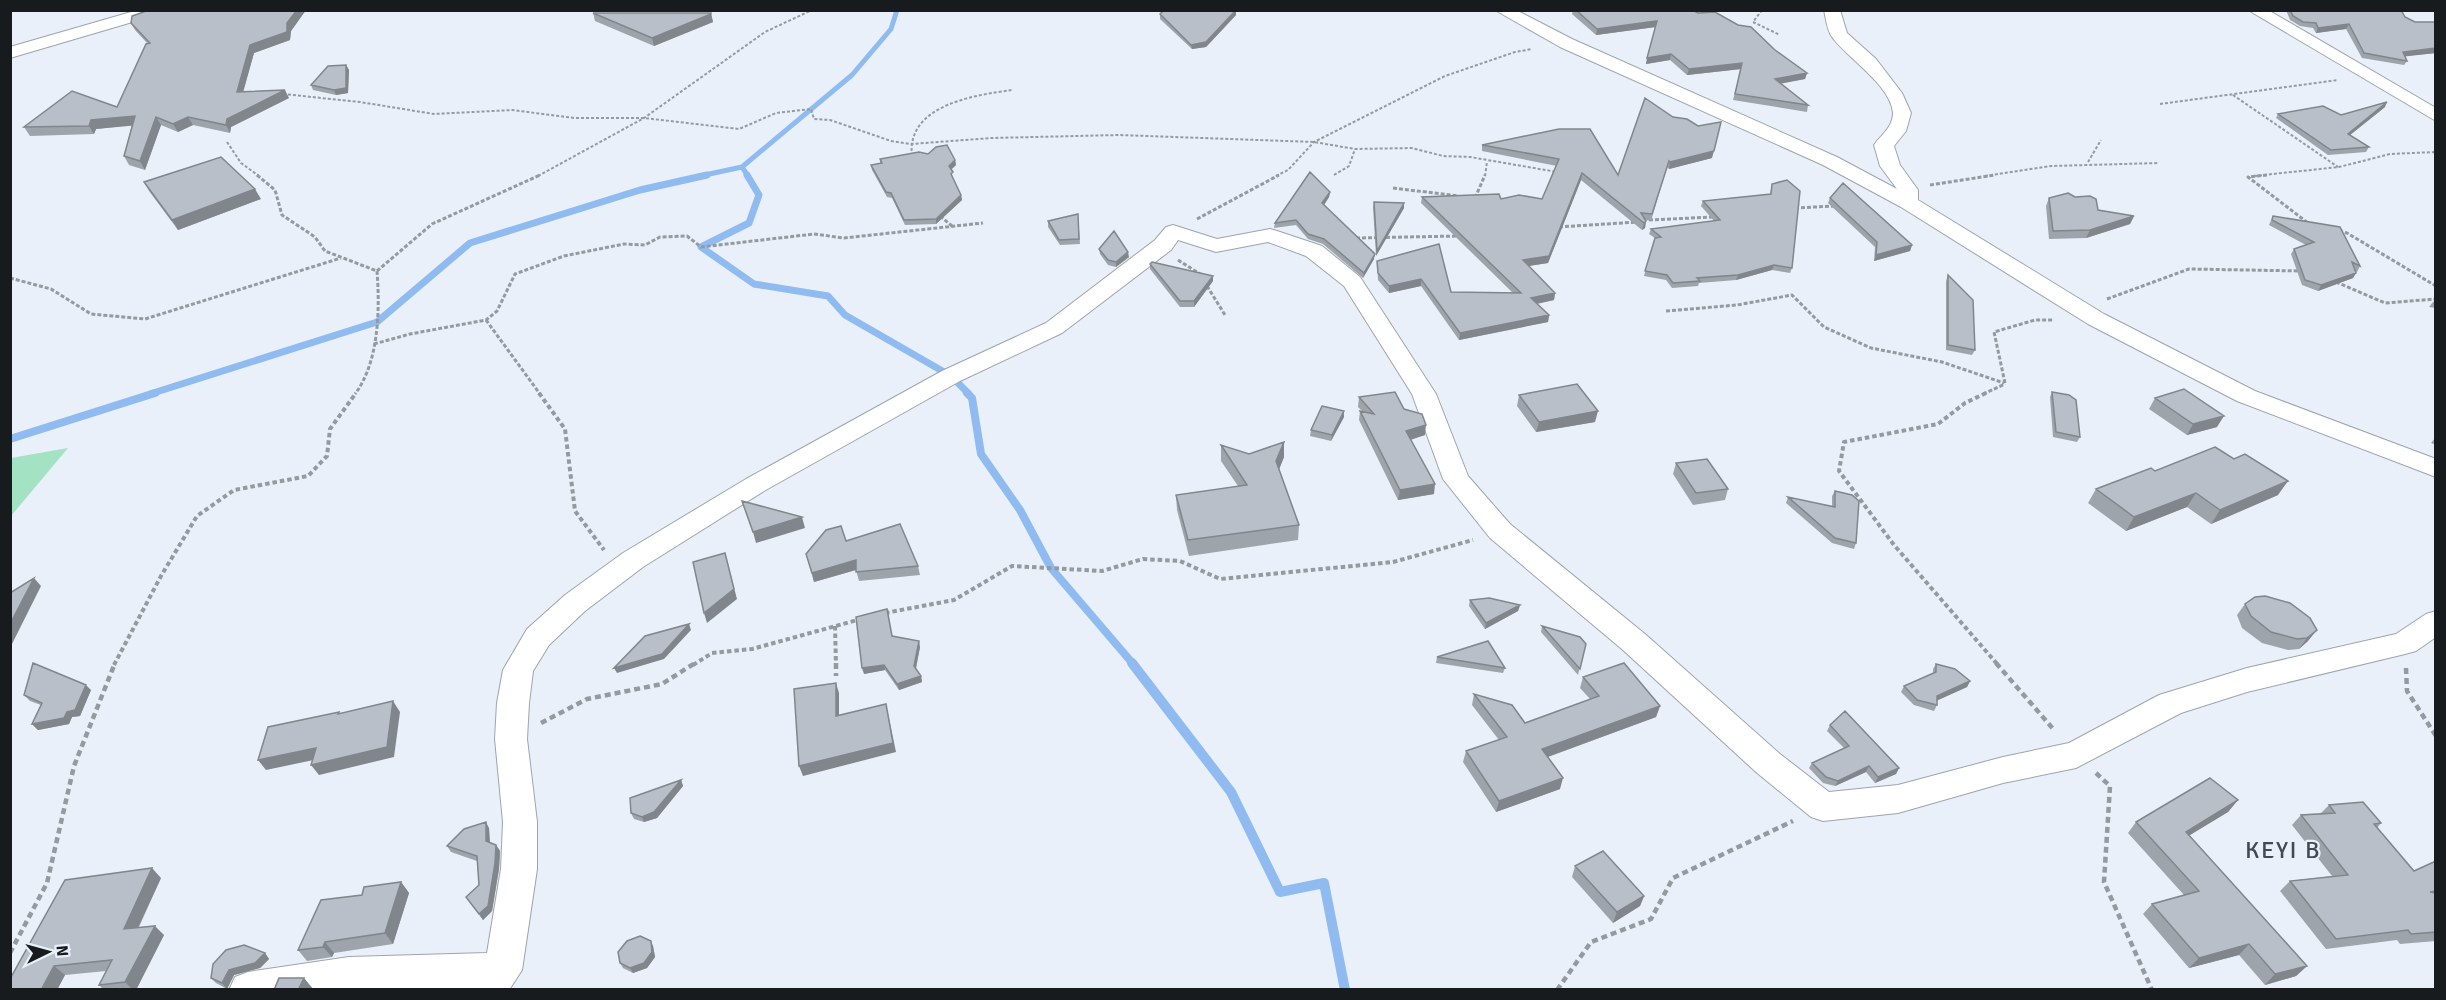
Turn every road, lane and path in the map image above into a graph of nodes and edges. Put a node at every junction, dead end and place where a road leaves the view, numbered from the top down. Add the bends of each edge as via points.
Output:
1 (157, 10) edge
2 (812, 10) edge
3 (1503, 10) edge
4 (1762, 10) edge
5 (1832, 10) edge
6 (2256, 10) edge
7 (1780, 35) dead end
8 (1566, 43) junction
9 (10, 53) edge
10 (2372, 77) junction
11 (1012, 90) dead end
12 (275, 93) edge
13 (2233, 94) junction
14 (2160, 104) dead end
15 (2436, 116) edge
16 (644, 118) junction
17 (2101, 140) dead end
18 (227, 142) dead end
19 (1314, 142) junction
20 (911, 144) junction
21 (1355, 149) junction
22 (2436, 152) edge
23 (906, 162) edge
24 (1488, 162) junction
25 (2088, 163) junction
26 (2158, 163) dead end
27 (2339, 167) junction
28 (1564, 173) edge
29 (1334, 175) dead end
30 (1393, 188) dead end
31 (1908, 196) junction
32 (1842, 206) edge
33 (1787, 208) edge
34 (937, 209) edge
35 (1719, 216) edge
36 (983, 223) dead end
37 (2317, 225) edge
38 (953, 226) junction
39 (1557, 228) edge
40 (2337, 231) edge
41 (1461, 236) edge
42 (1165, 239) junction
43 (1314, 251) junction
44 (341, 258) junction
45 (376, 271) junction
46 (2309, 271) edge
47 (10, 278) edge
48 (2331, 280) edge
49 (2436, 286) edge
50 (379, 296) joint
51 (2436, 299) edge
52 (1666, 311) dead end
53 (2088, 313) junction
54 (1225, 315) dead end
55 (486, 321) junction
56 (377, 322) joint
57 (374, 344) junction
58 (2005, 384) junction
59 (2436, 469) edge
60 (1500, 531) junction
61 (633, 560) junction
62 (878, 615) edge
63 (867, 618) edge
64 (2436, 622) edge
65 (835, 626) junction
66 (2404, 643) junction
67 (836, 676) dead end
68 (2436, 736) edge
69 (511, 739) junction
70 (2076, 755) junction
71 (1823, 807) junction
72 (10, 953) edge
73 (493, 980) edge
74 (248, 990) edge
75 (1557, 990) edge
76 (2152, 990) edge

1 - 9 street
2 - 16 path via 757,37
3 - 8 street
4 - 7 path via 1753,22
5 - 31 street via 1839,35 1870,63 1893,93 1902,113 1897,130 1884,145 1890,166
6 - 10 street
8 - 19 path via 1515,52 1445,76
8 - 31 street
10 - 13 path
10 - 15 street
11 - 20 path via 952,103 920,126
12 - 16 path via 434,114 512,110 574,118
13 - 14 path
13 - 27 path
16 - 20 path via 739,129 776,113 811,109 814,118
16 - 45 path via 522,185 432,224
17 - 25 path
18 - 44 path via 242,164 277,189 282,215 315,237 325,251
19 - 20 path via 1119,135
19 - 21 path
19 - 42 path via 1288,170
20 - 23 path via 913,155
21 - 24 path via 1412,148
21 - 29 path via 1349,166
22 - 27 path via 2390,154
24 - 28 path
24 - 30 path via 1484,182 1475,198
25 - 26 path
25 - 31 path via 1963,178
27 - 37 path via 2248,177 2307,223
31 - 53 street
32 - 33 path
34 - 38 path via 940,217
35 - 39 path
36 - 38 path
38 - 55 path via 844,237 814,234 701,247 687,236 660,237 645,245 624,244 564,256 515,274 497,311
40 - 49 path via 2347,233
41 - 43 path via 1336,239
42 - 43 street via 1216,246 1270,235
42 - 54 path via 1199,274
42 - 61 street via 1054,328 951,376 755,485
43 - 60 street via 1352,282 1424,394 1456,479
44 - 45 path
44 - 47 path via 145,319 91,314 51,289
45 - 50 path
46 - 53 path via 2189,269
48 - 51 path via 2385,303
50 - 56 path
52 - 58 path via 1792,296 1824,327 1871,348 1942,362
53 - 58 path via 2036,320 1994,332
53 - 59 street via 2246,396
55 - 57 path
55 - 61 path via 565,429 575,511 600,548
56 - 57 path
57 - 72 path via 361,386 330,429 327,456 308,476 234,490 197,516 161,576 110,673 74,766 47,883
58 - 70 path via 1965,403 1938,423 1844,442 1839,471 1894,545
60 - 62 path via 1393,562 1220,579 1180,561 1143,559 1102,571 1012,566 954,600
60 - 71 street
61 - 69 street via 575,603 538,637 518,670
63 - 65 path
64 - 66 street
65 - 67 path
65 - 69 path via 752,650 712,653 662,684 587,699
66 - 68 path via 2407,691
66 - 70 street via 2247,680 2170,704
69 - 73 street via 520,822 519,869
70 - 71 street via 1898,799
70 - 76 path via 2110,786 2104,882
71 - 75 path via 1673,878 1651,919 1591,942
73 - 74 street via 349,974

